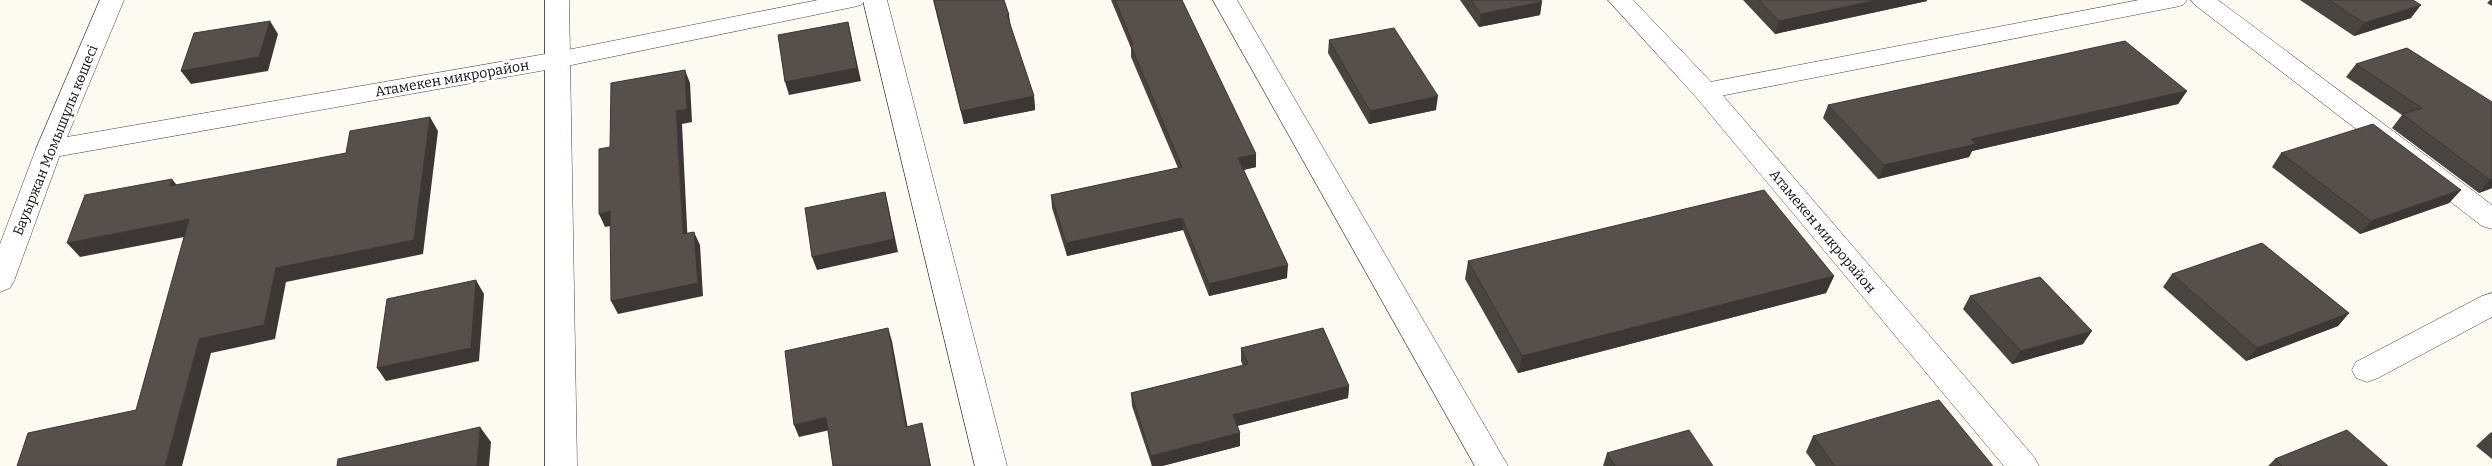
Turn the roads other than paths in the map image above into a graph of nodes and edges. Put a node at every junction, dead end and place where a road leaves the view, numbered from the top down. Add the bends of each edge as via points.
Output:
1 (112, 0) edge
2 (557, 0) edge
3 (853, 0) edge
4 (876, 0) edge
5 (1225, 0) edge
6 (1620, 0) edge
7 (2175, 0) edge
8 (2203, 0) edge
9 (557, 60) junction
10 (1705, 91) junction
11 (49, 148) junction
12 (2492, 219) edge
13 (0, 281) edge
14 (2492, 304) edge
15 (2367, 370) dead end
16 (561, 466) edge
17 (991, 466) edge
18 (1492, 466) edge
19 (2023, 466) edge

1 - 11 street, Бауыржан Момышұлы көшесі
2 - 9 street
3 - 9 street, Атамекен микрорайон
4 - 17 street
5 - 18 street
6 - 10 street, Атамекен микрорайон
7 - 10 street
8 - 12 street
9 - 11 street, Атамекен микрорайон
9 - 16 street
10 - 19 street, Атамекен микрорайон
11 - 13 street, Бауыржан Момышұлы көшесі
14 - 15 street

